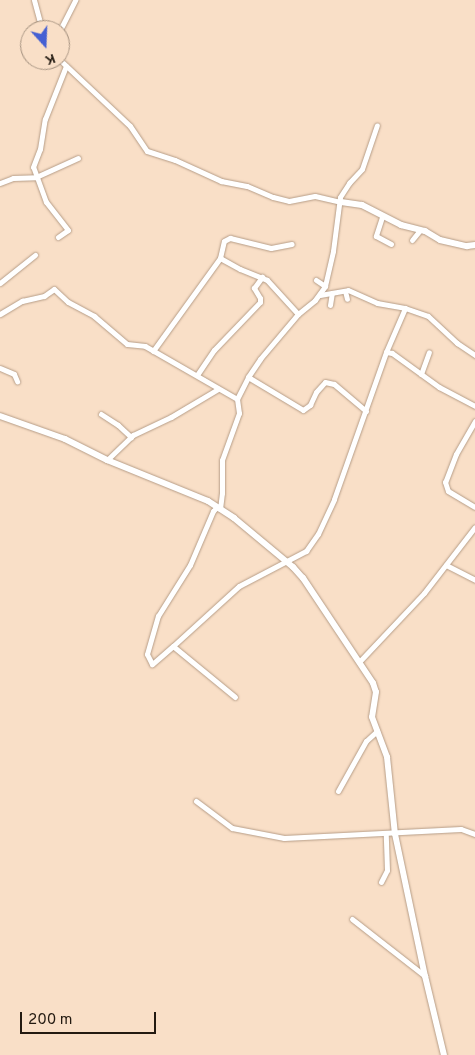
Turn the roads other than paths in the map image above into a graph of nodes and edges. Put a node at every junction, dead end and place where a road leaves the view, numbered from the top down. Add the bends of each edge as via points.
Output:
1 (34, 0) edge
2 (75, 0) edge
3 (39, 20) edge
4 (65, 20) edge
5 (64, 70) edge
6 (70, 70) edge
7 (377, 125) dead end
8 (78, 158) dead end
9 (36, 177) junction
10 (0, 183) edge
11 (341, 202) junction
12 (382, 216) junction
13 (420, 230) junction
14 (58, 237) dead end
15 (412, 240) dead end
16 (292, 244) dead end
17 (391, 244) dead end
18 (475, 245) edge
19 (35, 255) dead end
20 (220, 258) junction
21 (262, 277) junction
22 (316, 280) dead end
23 (0, 283) edge
24 (325, 286) junction
25 (344, 291) junction
26 (332, 293) junction
27 (320, 295) junction
28 (347, 299) dead end
29 (330, 306) dead end
30 (405, 308) junction
31 (0, 314) edge
32 (298, 314) junction
33 (154, 351) junction
34 (386, 352) junction
35 (429, 352) dead end
36 (475, 355) edge
37 (0, 368) edge
38 (421, 374) junction
39 (197, 375) junction
40 (248, 377) junction
41 (17, 381) dead end
42 (218, 389) junction
43 (237, 399) junction
44 (475, 406) edge
45 (366, 411) junction
46 (101, 414) dead end
47 (0, 416) edge
48 (475, 421) edge
49 (131, 437) junction
50 (107, 460) junction
51 (475, 507) edge
52 (218, 508) junction
53 (475, 527) edge
54 (287, 562) junction
55 (446, 565) junction
56 (475, 580) edge
57 (172, 646) junction
58 (359, 662) junction
59 (234, 697) dead end
60 (377, 731) junction
61 (338, 791) dead end
62 (196, 800) dead end
63 (386, 834) junction
64 (396, 834) junction
65 (475, 834) edge
66 (381, 882) dead end
67 (352, 919) dead end
68 (425, 976) junction
69 (444, 1055) edge

1 - 3 street
2 - 4 street
5 - 9 street via 45,119 33,167
6 - 11 street via 130,126 147,151 221,181 247,186 273,197 289,201 315,196
7 - 11 street via 362,169 340,197
8 - 9 street
9 - 10 street via 13,178
9 - 14 street via 46,202 68,230
11 - 12 street via 362,205
11 - 24 street
12 - 13 street
12 - 17 street via 376,236
13 - 15 street
13 - 18 street via 450,243
16 - 20 street via 271,248 230,238 224,240
19 - 23 street
20 - 21 street
20 - 33 street
21 - 32 street
21 - 39 street via 254,288 260,302 214,350
22 - 24 street
24 - 27 street
25 - 26 street
25 - 28 street
25 - 30 street via 377,303
26 - 27 street
26 - 29 street
27 - 32 street
30 - 34 street
30 - 36 street via 428,316
31 - 33 street via 22,301 44,296 54,289 68,302 94,316 122,341
32 - 40 street
33 - 39 street
34 - 38 street
34 - 45 street
35 - 38 street
37 - 41 street via 14,374
38 - 44 street
39 - 42 street
40 - 43 street
40 - 45 street via 303,410 325,382 334,384
42 - 43 street
42 - 49 street
43 - 52 street via 240,413 222,460 222,493
45 - 54 street via 318,534 306,551
46 - 49 street
47 - 50 street via 65,439
48 - 51 street via 445,482 448,491
49 - 50 street
50 - 52 street
52 - 54 street
52 - 57 street via 213,511 190,565 158,616 147,654 152,664
53 - 55 street
54 - 57 street via 239,586
54 - 58 street via 303,578
55 - 56 street
55 - 58 street
57 - 59 street
58 - 60 street via 376,692 372,717
60 - 61 street via 366,741
60 - 64 street via 386,757
62 - 63 street via 232,828 246,832 284,838
63 - 64 street
63 - 66 street via 387,870
64 - 65 street via 460,829
64 - 68 street
67 - 68 street
68 - 69 street

